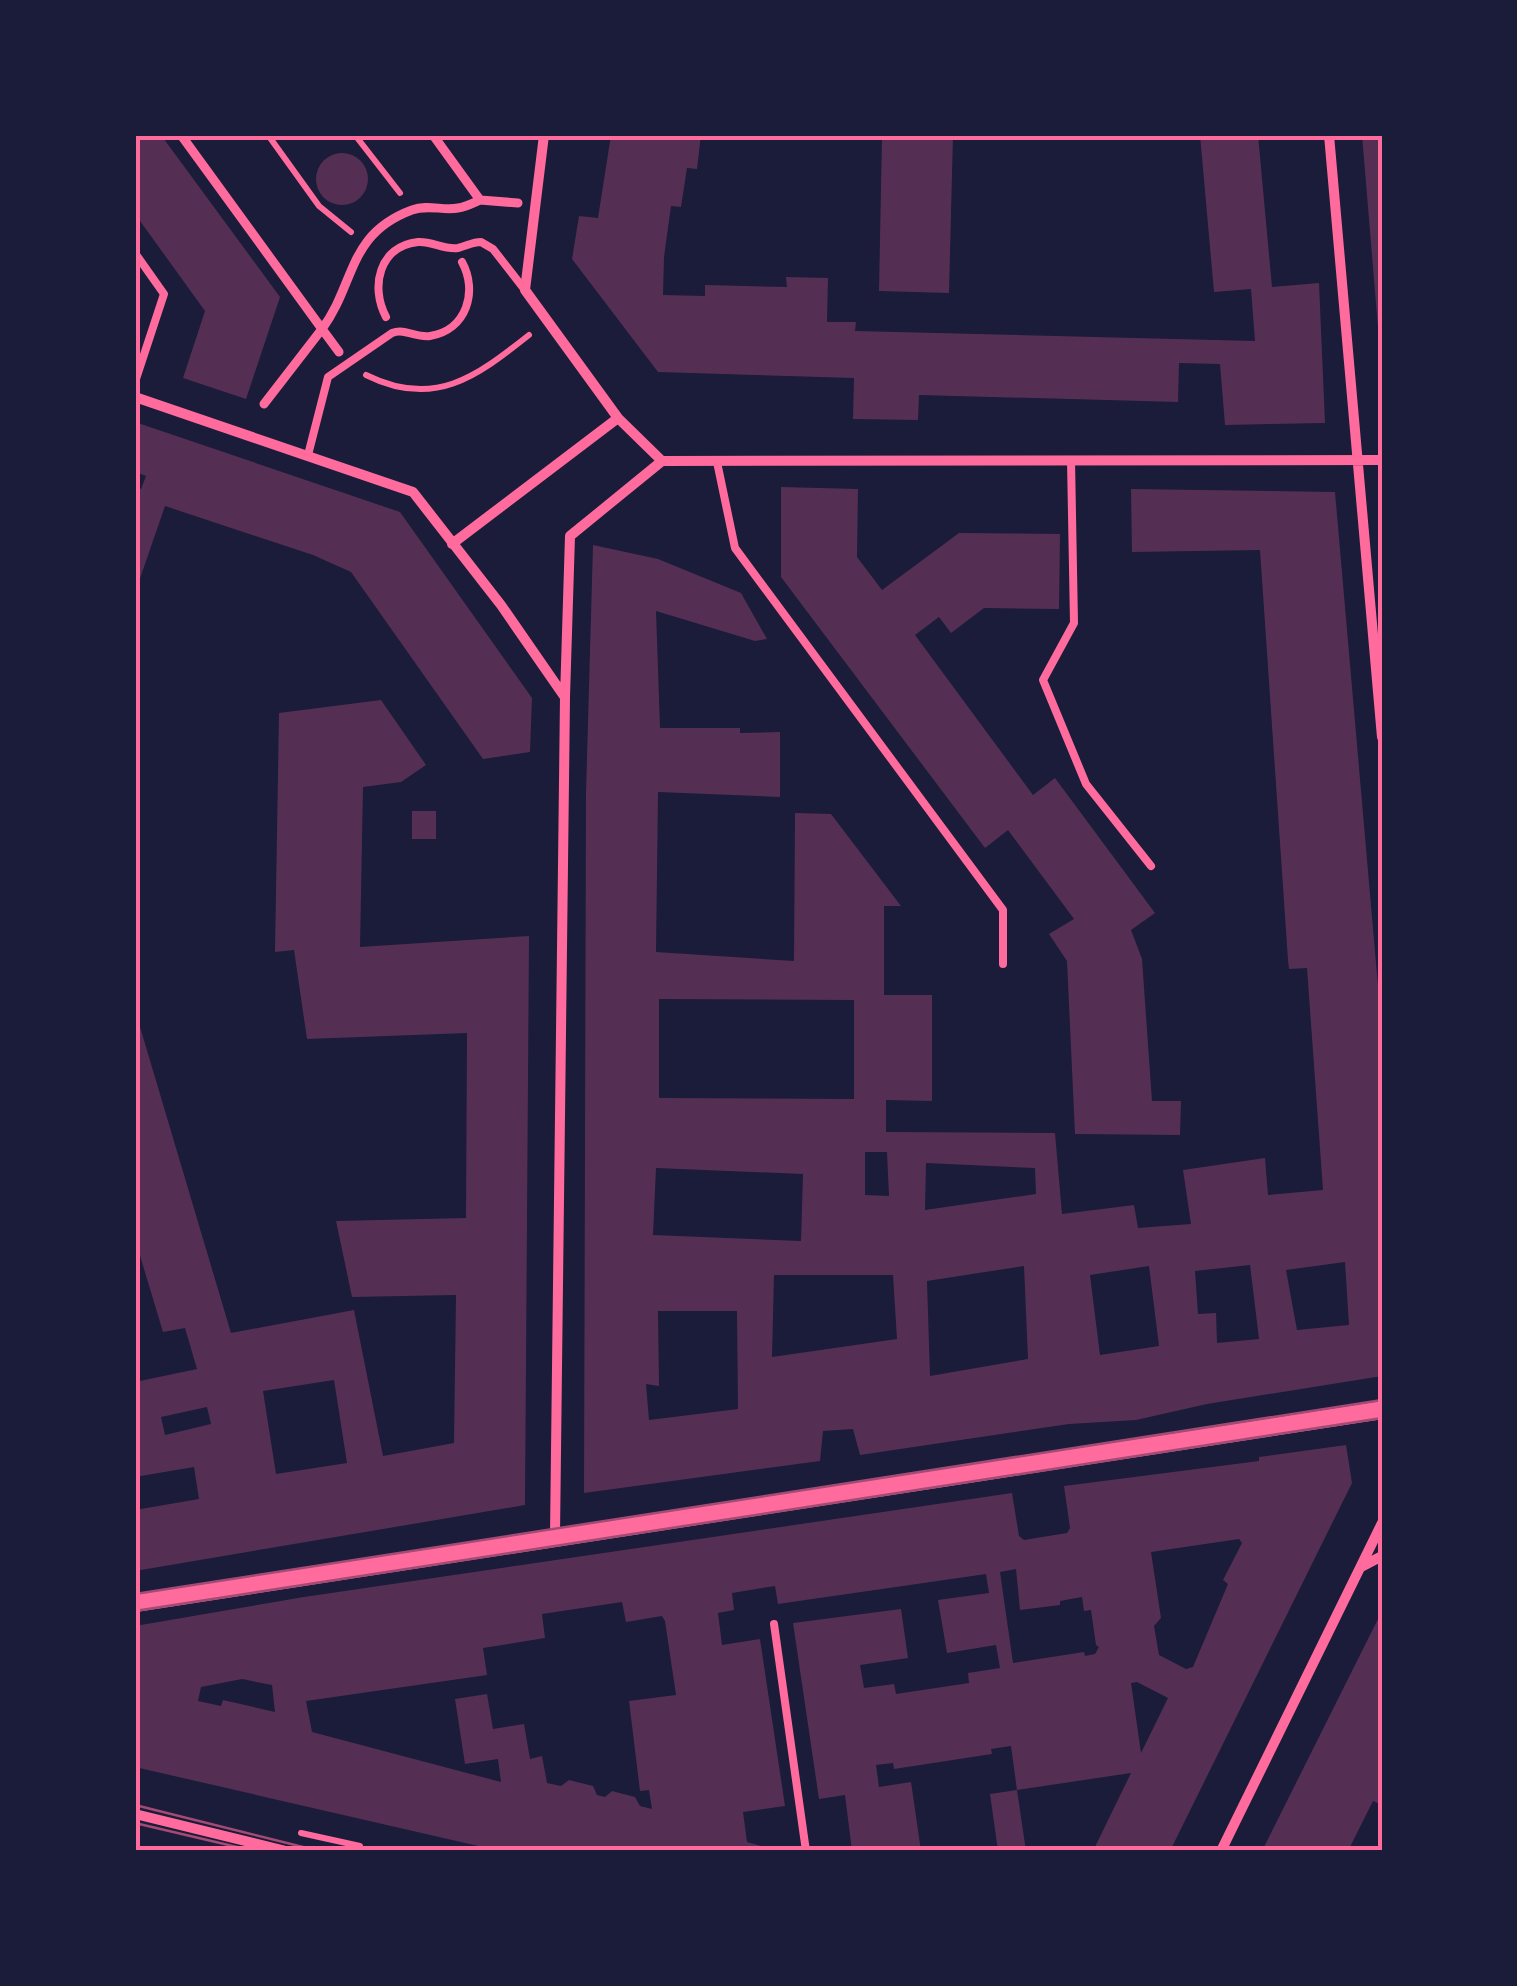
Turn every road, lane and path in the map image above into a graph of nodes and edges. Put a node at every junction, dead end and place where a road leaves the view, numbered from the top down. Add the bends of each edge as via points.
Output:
1 (181, 135) edge
2 (268, 135) edge
3 (355, 135) edge
4 (433, 135) edge
5 (544, 135) edge
6 (1329, 135) edge
7 (480, 200) junction
8 (518, 203) dead end
9 (413, 210) junction
10 (365, 241) junction
11 (135, 253) edge
12 (462, 262) dead end
13 (525, 290) junction
14 (386, 317) dead end
15 (322, 329) junction
16 (532, 333) dead end
17 (339, 352) dead end
18 (364, 374) dead end
19 (135, 382) edge
20 (135, 397) edge
21 (264, 404) dead end
22 (618, 418) junction
23 (308, 455) junction
24 (1358, 459) junction
25 (1071, 460) junction
26 (1382, 460) edge
27 (662, 461) junction
28 (717, 462) junction
29 (452, 544) junction
30 (565, 697) junction
31 (1381, 706) edge
32 (1382, 737) edge
33 (1150, 866) dead end
34 (1003, 964) dead end
35 (1382, 1410) edge
36 (1382, 1522) edge
37 (556, 1536) junction
38 (1382, 1556) edge
39 (1360, 1568) junction
40 (135, 1603) edge
41 (774, 1624) dead end
42 (135, 1814) edge
43 (286, 1851) edge
44 (806, 1851) edge
45 (1221, 1851) edge

1 - 15 street
2 - 10 path via 320,206
3 - 9 path
4 - 7 street
5 - 13 street
6 - 24 street
7 - 8 street
7 - 9 street via 456,209
9 - 10 street
10 - 15 street
11 - 19 lane via 164,294
12 - 23 lane via 471,292 458,321 429,336 399,330 328,376
13 - 14 lane via 482,242 456,248 423,241 408,244 379,274
13 - 22 street
15 - 17 street
15 - 21 street
16 - 18 path via 456,384 408,390
20 - 23 street
22 - 27 street
22 - 29 street
23 - 29 street via 413,492
24 - 25 street
24 - 26 street
24 - 31 street
25 - 28 street
25 - 33 lane via 1074,624 1042,680 1086,784
27 - 28 street
27 - 30 street via 570,536
28 - 34 lane via 735,548 1003,910
29 - 30 street
30 - 37 street
31 - 32 street
35 - 37 street
36 - 39 street
37 - 40 street
38 - 39 street
39 - 45 street
41 - 44 lane
42 - 43 street

